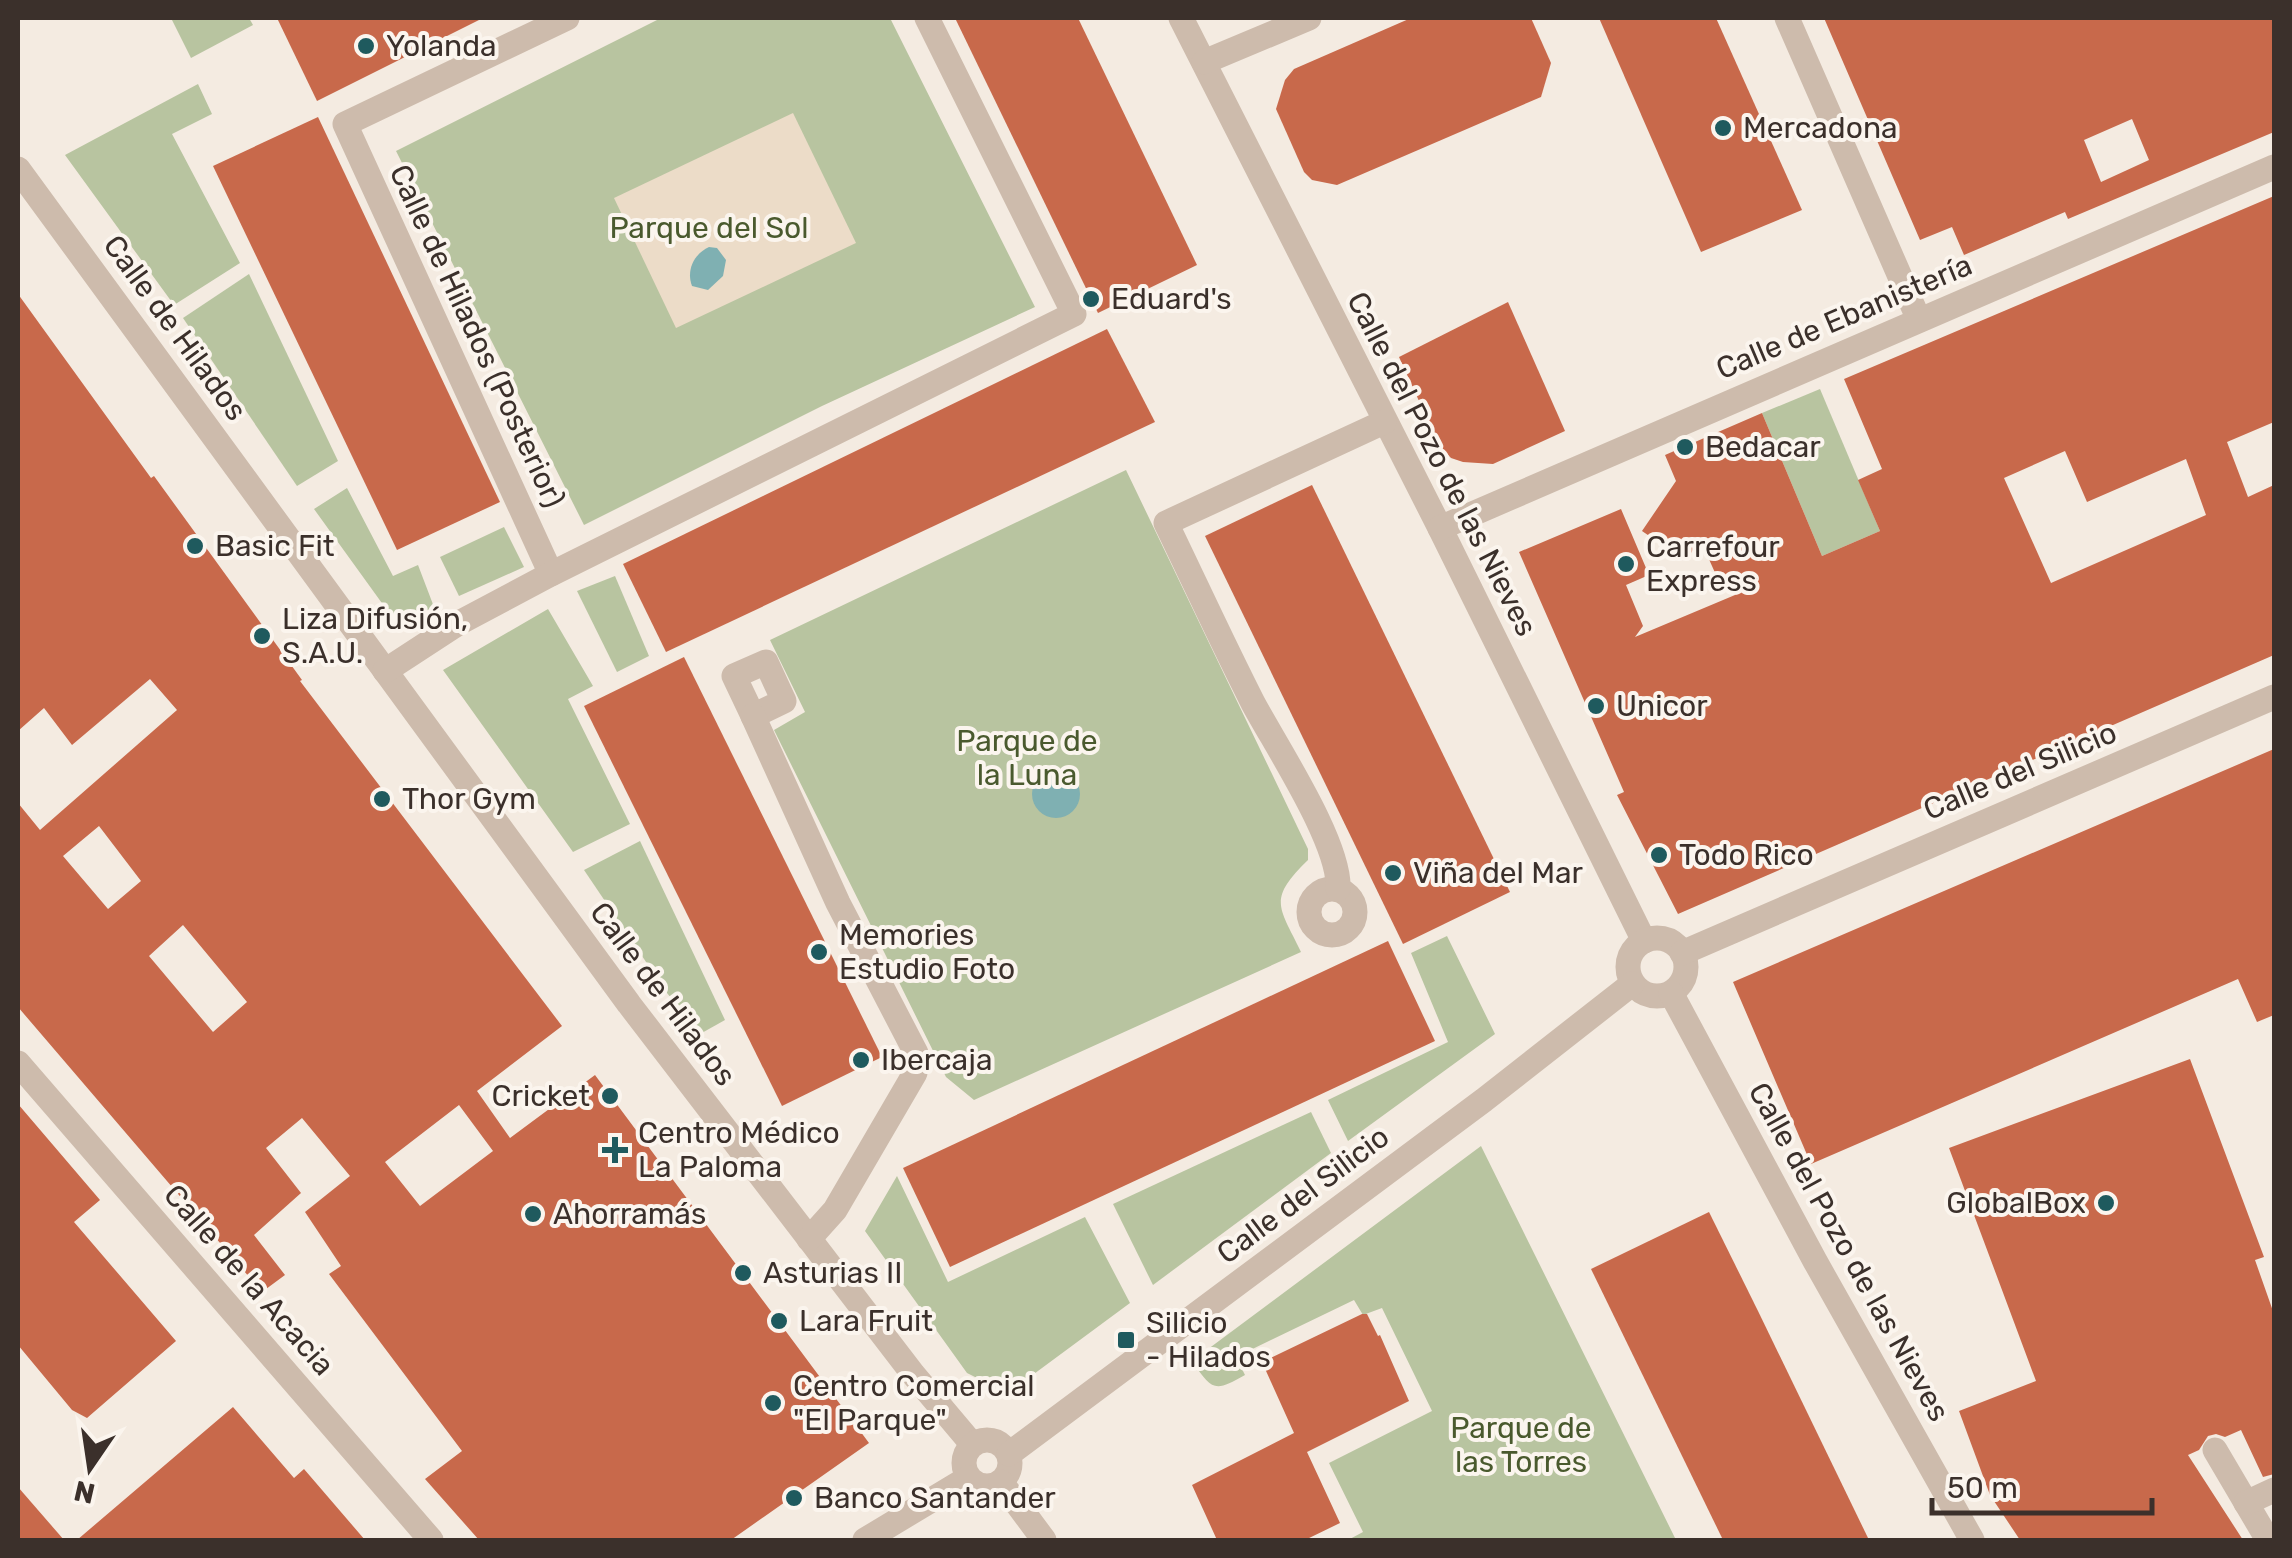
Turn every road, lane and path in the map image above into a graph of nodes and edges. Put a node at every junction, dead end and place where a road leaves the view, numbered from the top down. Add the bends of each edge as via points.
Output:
1 (567, 18) edge
2 (926, 18) edge
3 (1181, 18) edge
4 (1309, 18) edge
5 (1787, 18) edge
6 (1204, 62) junction
7 (2274, 168) edge
8 (18, 169) edge
9 (1920, 320) junction
10 (1384, 422) junction
11 (1440, 528) junction
12 (552, 574) junction
13 (385, 671) junction
14 (2274, 697) edge
15 (752, 716) dead end
16 (1338, 889) dead end
17 (1644, 940) junction
18 (1682, 954) junction
19 (1632, 984) junction
20 (1671, 993) junction
21 (18, 1063) edge
22 (809, 1239) junction
23 (972, 1444) junction
24 (2214, 1450) dead end
25 (1009, 1454) junction
26 (968, 1478) junction
27 (1001, 1482) junction
28 (2274, 1490) edge
29 (2246, 1503) junction
30 (430, 1540) edge
31 (865, 1540) edge
32 (1044, 1540) edge
33 (1972, 1540) edge
34 (2268, 1540) edge

1 - 12 street, Calle de Hilados (Posterior) via 345,124
2 - 12 street via 1074,314
3 - 6 street, Calle del Pozo de las Nieves
4 - 6 street
5 - 9 street
6 - 10 street, Calle del Pozo de las Nieves
7 - 9 street, Calle de Ebanistería
8 - 13 street, Calle de Hilados
9 - 11 street, Calle de Ebanistería
10 - 11 street, Calle del Pozo de las Nieves
10 - 16 street via 1166,524 1319,828 1339,872
11 - 17 street, Calle del Pozo de las Nieves
12 - 13 street
13 - 22 street, Calle de Hilados
14 - 18 street, Calle del Silicio
15 - 22 street via 916,1053 915,1073 835,1210
17 - 18 street via 1673,943
17 - 19 street via 1632,950 1627,968
18 - 20 street via 1683,981
19 - 20 street via 1656,997
19 - 25 street, Calle del Silicio
20 - 33 street, Calle del Pozo de las Nieves
21 - 30 street, Calle de la Acacia
22 - 23 street, Calle de Hilados
23 - 25 street via 1000,1443
23 - 26 street via 964,1454
24 - 29 street
25 - 27 street
26 - 27 street via 989,1487
26 - 31 street
27 - 32 street
28 - 29 street
29 - 34 street

